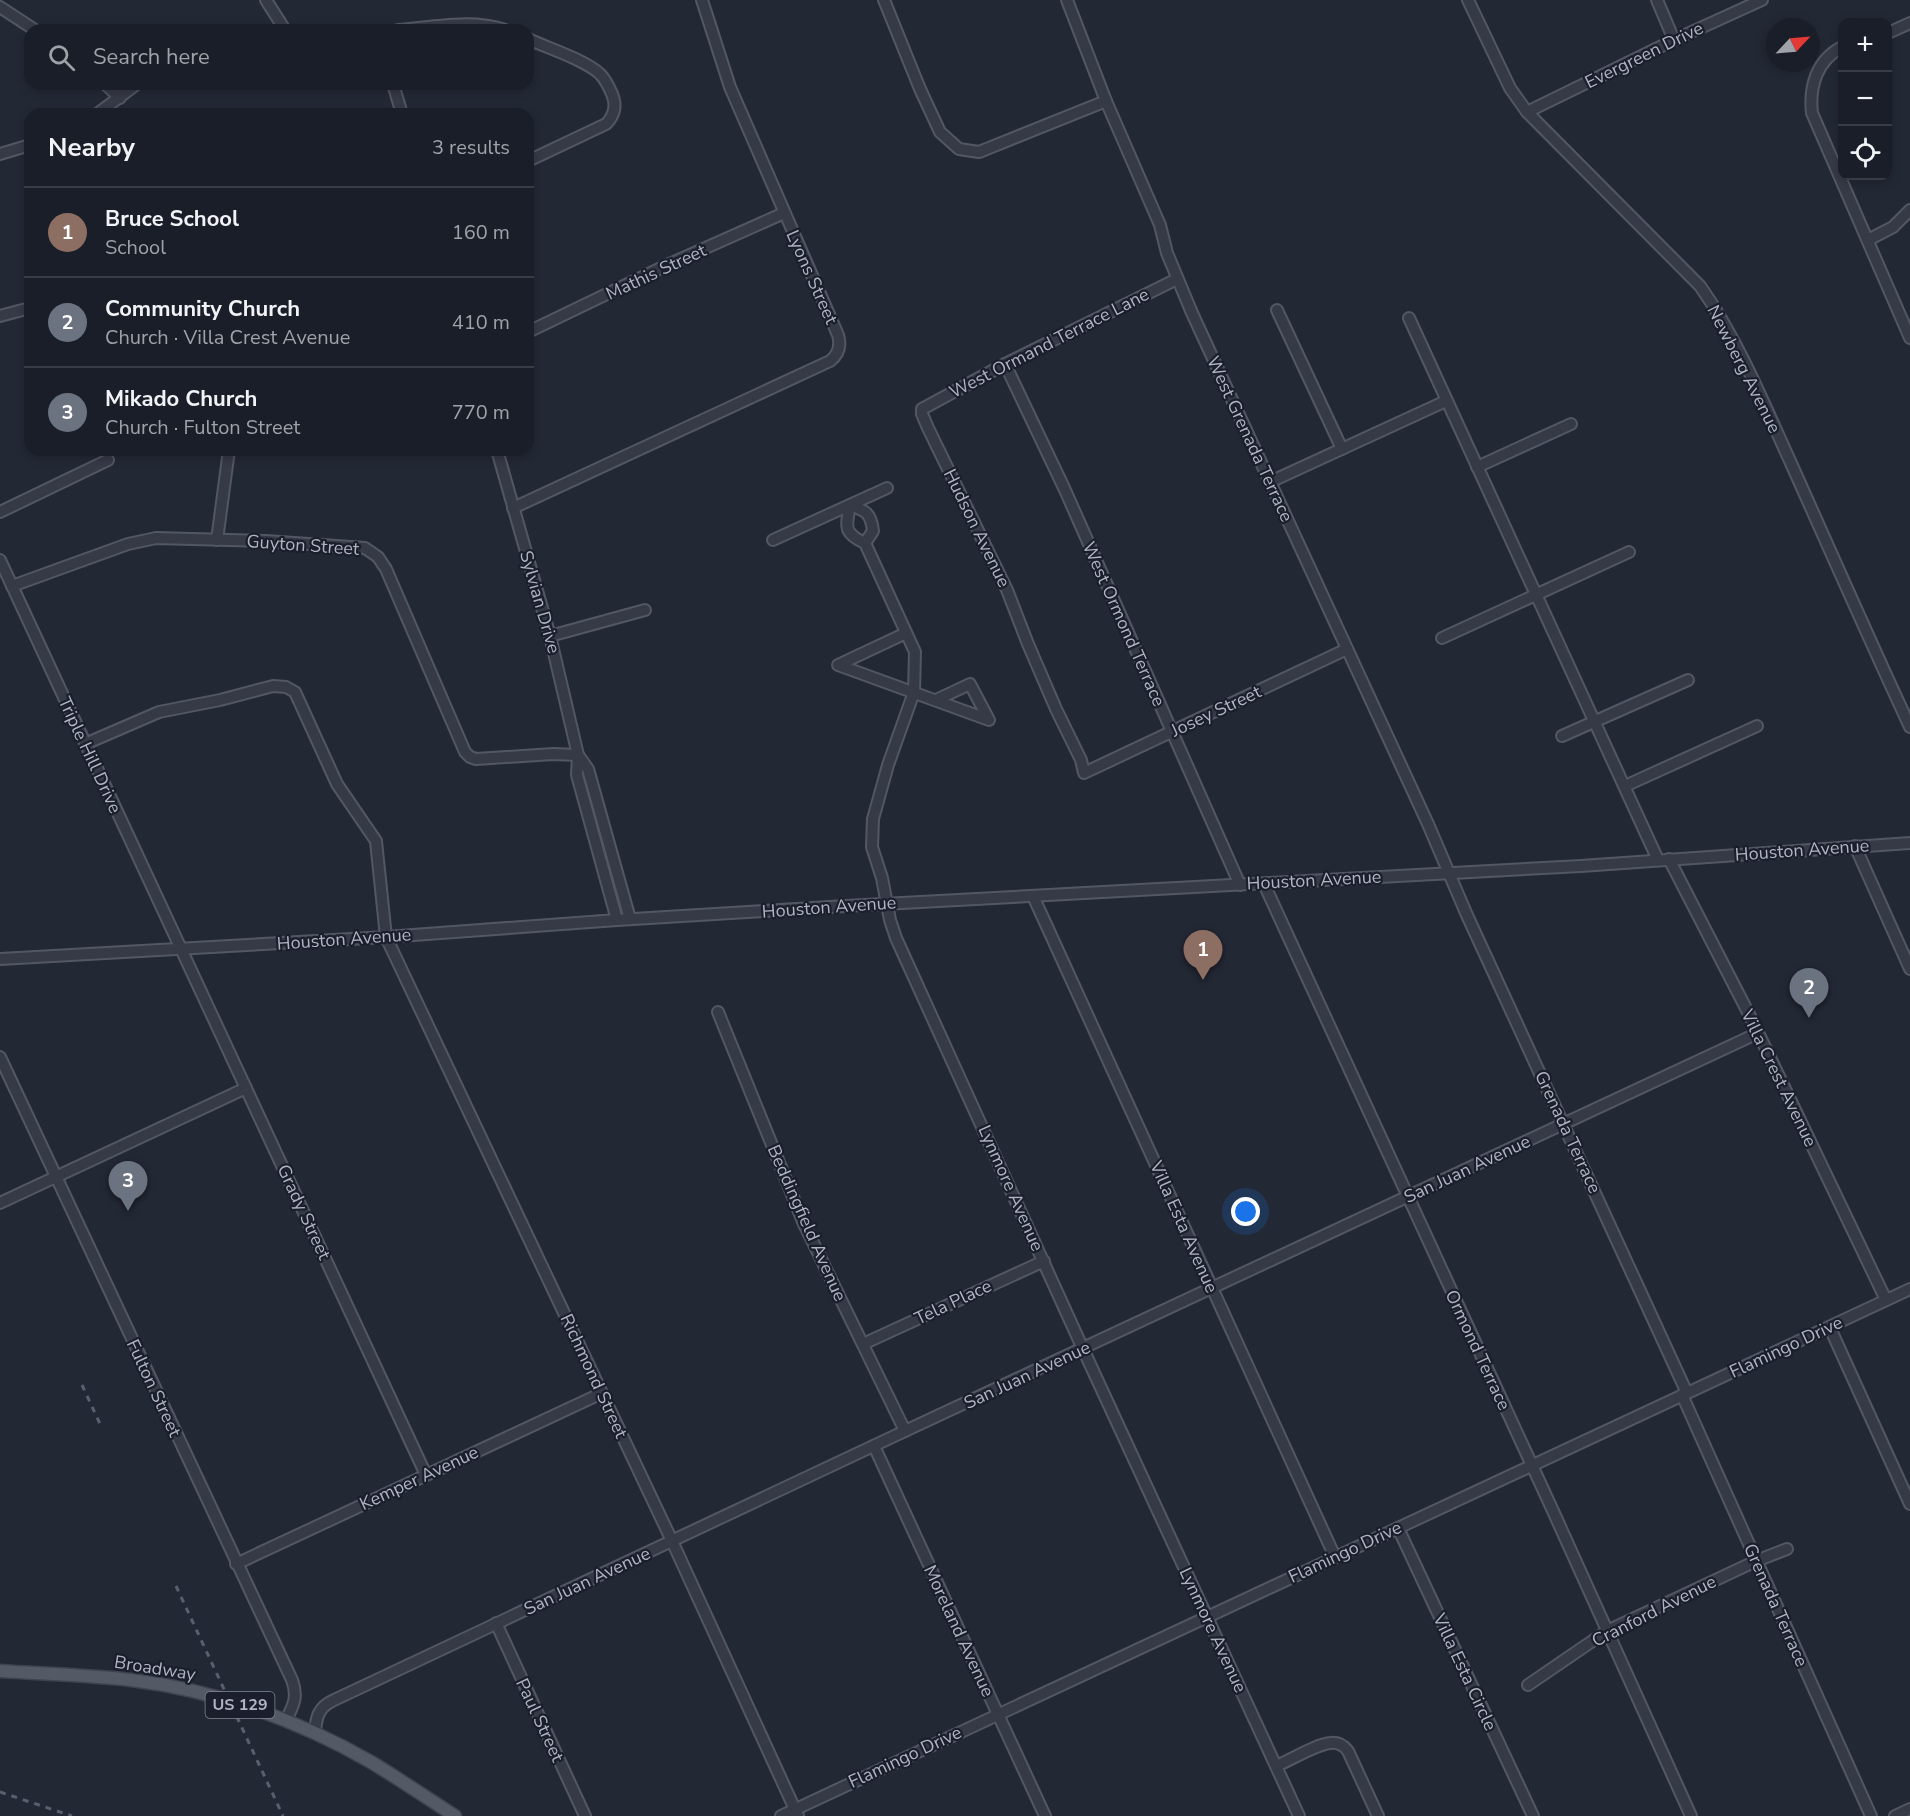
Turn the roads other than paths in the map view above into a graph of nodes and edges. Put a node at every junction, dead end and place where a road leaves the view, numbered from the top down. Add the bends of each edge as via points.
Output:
1 (266, 0) edge
2 (702, 0) edge
3 (884, 0) edge
4 (1067, 0) edge
5 (1468, 0) edge
6 (1657, 0) edge
7 (1762, 0) edge
8 (0, 7) edge
9 (1910, 23) edge
10 (26, 24) edge
11 (281, 24) edge
12 (1892, 31) edge
13 (1674, 40) junction
14 (534, 42) edge
15 (1838, 50) edge
16 (111, 90) edge
17 (130, 90) edge
18 (395, 90) edge
19 (120, 98) junction
20 (1106, 101) junction
21 (106, 108) edge
22 (400, 108) edge
23 (1527, 112) junction
24 (24, 147) edge
25 (0, 154) edge
26 (534, 158) edge
27 (1910, 210) edge
28 (784, 213) junction
29 (1868, 240) junction
30 (1177, 279) junction
31 (24, 310) edge
32 (1277, 310) dead end
33 (0, 316) edge
34 (1409, 318) dead end
35 (534, 329) edge
36 (1910, 338) edge
37 (1005, 364) junction
38 (1446, 401) junction
39 (922, 409) joint
40 (1572, 424) dead end
41 (1342, 449) junction
42 (228, 456) edge
43 (499, 456) edge
44 (108, 460) dead end
45 (1478, 467) junction
46 (1270, 482) junction
47 (887, 488) dead end
48 (850, 505) junction
49 (513, 508) junction
50 (0, 513) edge
51 (217, 540) junction
52 (773, 540) dead end
53 (865, 543) junction
54 (1629, 552) dead end
55 (0, 560) edge
56 (12, 586) junction
57 (1537, 595) junction
58 (645, 610) dead end
59 (906, 633) junction
60 (550, 636) junction
61 (1442, 638) dead end
62 (1347, 649) junction
63 (1688, 680) dead end
64 (915, 692) junction
65 (936, 700) junction
66 (1595, 722) junction
67 (1757, 726) dead end
68 (1910, 727) edge
69 (1172, 732) junction
70 (1562, 736) dead end
71 (85, 744) junction
72 (578, 755) junction
73 (1084, 773) joint
74 (1625, 786) junction
75 (1910, 843) edge
76 (1855, 846) junction
77 (1664, 859) junction
78 (1449, 872) junction
79 (1264, 884) junction
80 (1240, 885) junction
81 (1033, 896) junction
82 (888, 904) junction
83 (630, 919) junction
84 (617, 920) junction
85 (386, 937) junction
86 (181, 950) junction
87 (0, 959) edge
88 (1910, 969) edge
89 (718, 1012) dead end
90 (1758, 1034) junction
91 (0, 1057) edge
92 (246, 1088) junction
93 (1563, 1125) junction
94 (56, 1178) junction
95 (1408, 1197) junction
96 (0, 1203) edge
97 (1044, 1261) junction
98 (1212, 1289) junction
99 (1910, 1289) edge
100 (1886, 1300) junction
101 (1830, 1328) junction
102 (863, 1344) junction
103 (1083, 1349) junction
104 (602, 1393) junction
105 (1684, 1394) junction
106 (905, 1431) junction
107 (874, 1446) junction
108 (1531, 1466) junction
109 (426, 1475) junction
110 (1910, 1504) edge
111 (1398, 1528) junction
112 (672, 1541) junction
113 (1787, 1549) dead end
114 (1335, 1557) junction
115 (1756, 1561) junction
116 (236, 1564) junction
117 (1207, 1617) junction
118 (496, 1623) junction
119 (1607, 1631) junction
120 (0, 1671) edge
121 (1528, 1685) dead end
122 (998, 1714) junction
123 (286, 1720) junction
124 (315, 1733) junction
125 (1276, 1767) junction
126 (1910, 1809) edge
127 (796, 1813) edge
128 (455, 1816) edge
129 (585, 1816) edge
130 (781, 1816) edge
131 (1045, 1816) edge
132 (1299, 1816) edge
133 (1378, 1816) edge
134 (1533, 1816) edge
135 (1691, 1816) edge
136 (1871, 1816) edge
137 (1895, 1816) edge

1 - 11 street
2 - 28 street, Lyons Street via 729,87
3 - 20 street via 933,117 945,138 959,150 979,152
4 - 20 street, West Grenada Terrace
5 - 23 street, Newberg Avenue via 1510,87
6 - 13 street
7 - 13 street, Evergreen Drive
8 - 10 street
9 - 12 street
13 - 23 street, Evergreen Drive
14 - 26 street via 601,75 614,100 614,110 606,124
15 - 29 street via 1826,58 1818,71 1811,93 1812,112
16 - 19 street
17 - 19 street
18 - 22 street
19 - 21 street
20 - 30 street, West Grenada Terrace via 1160,225
23 - 68 street, Newberg Avenue via 1700,286 1715,307 1776,430
24 - 25 street
27 - 29 street via 1893,227
28 - 35 street, Mathis Street
28 - 49 street, Lyons Street via 838,334 839,350 835,357
29 - 36 street
30 - 37 street, West Ormand Terrace Lane
30 - 46 street, West Grenada Terrace
31 - 33 street
32 - 41 street
34 - 38 street
37 - 39 street, West Ormand Terrace Lane
37 - 69 street, West Ormond Terrace
38 - 41 street
38 - 45 street
39 - 73 street, Hudson Avenue via 921,414 1007,590
40 - 45 street
41 - 46 street
42 - 51 street
43 - 49 street, Sylvian Drive
44 - 50 street
45 - 57 street
46 - 62 street, West Grenada Terrace
47 - 48 street
48 - 52 street
48 - 53 street, Lynmore Avenue via 846,526 852,537
48 - 53 street via 865,510 872,520 873,531
49 - 60 street, Sylvian Drive
51 - 56 street, Guyton Street via 150,539
51 - 72 street, Guyton Street via 370,550 386,569 470,757
53 - 59 street, Lynmore Avenue
54 - 57 street
55 - 56 street, Triple Hill Drive
56 - 71 street, Triple Hill Drive
57 - 61 street
57 - 66 street
58 - 60 street
59 - 64 street, Lynmore Avenue via 915,652
59 - 64 street via 838,665
60 - 72 street, Sylvian Drive
62 - 69 street, Josey Street
62 - 78 street, West Grenada Terrace
63 - 66 street
64 - 65 street
64 - 82 street, Lynmore Avenue via 873,819 873,847
65 - 65 street via 947,704 989,720 970,684
66 - 70 street
66 - 74 street
67 - 74 street
69 - 73 street, Josey Street
69 - 80 street, West Ormond Terrace
71 - 85 street, Richmond Street via 159,712 273,686 290,688 298,697 337,784 374,836
71 - 86 street, Triple Hill Drive
72 - 83 street, Sylvian Drive via 588,769
72 - 84 street, Sylvian Drive via 577,775
74 - 77 street
75 - 76 street, Houston Avenue
76 - 77 street, Houston Avenue
76 - 88 street
77 - 78 street, Houston Avenue
77 - 90 street, Villa Crest Avenue
78 - 79 street, Houston Avenue
78 - 93 street, Grenada Terrace
79 - 80 street, Houston Avenue
79 - 95 street, Ormond Terrace
80 - 81 street, Houston Avenue
81 - 82 street, Houston Avenue
81 - 98 street, Villa Esta Avenue
82 - 83 street, Houston Avenue
82 - 97 street, Lynmore Avenue via 896,938
83 - 84 street, Houston Avenue
84 - 85 street, Houston Avenue
85 - 86 street, Houston Avenue
85 - 104 street, Richmond Street
86 - 87 street, Houston Avenue
86 - 92 street, Grady Street
89 - 102 street, Beddingfield Avenue via 785,1180
90 - 93 street, San Juan Avenue
90 - 100 street, Villa Crest Avenue
91 - 94 street, Fulton Street
92 - 94 street
92 - 109 street, Grady Street
93 - 95 street, San Juan Avenue
93 - 105 street, Grenada Terrace
94 - 96 street
94 - 116 street, Fulton Street
95 - 98 street, San Juan Avenue
95 - 108 street, Ormond Terrace
97 - 102 street, Tela Place
97 - 103 street, Lynmore Avenue
98 - 103 street, San Juan Avenue
98 - 114 street, Villa Esta Avenue
99 - 100 street, Flamingo Drive
100 - 101 street, Flamingo Drive
101 - 105 street, Flamingo Drive
101 - 110 street
102 - 106 street, Beddingfield Avenue
103 - 106 street, San Juan Avenue
103 - 117 street, Lynmore Avenue
104 - 109 street, Kemper Avenue
104 - 112 street, Richmond Street
105 - 108 street, Flamingo Drive
105 - 115 street, Grenada Terrace
106 - 107 street, San Juan Avenue
107 - 112 street, San Juan Avenue
107 - 122 street, Moreland Avenue
108 - 111 street, Flamingo Drive
108 - 119 street, Ormond Terrace
109 - 116 street, Kemper Avenue
111 - 114 street, Flamingo Drive
111 - 134 street, Villa Esta Circle
112 - 118 street, San Juan Avenue
112 - 127 street, Richmond Street
113 - 115 street, Cranford Avenue
114 - 117 street, Flamingo Drive
115 - 119 street, Cranford Avenue
115 - 136 street, Grenada Terrace
116 - 123 street, Fulton Street via 296,1692
117 - 122 street, Flamingo Drive
117 - 125 street, Lynmore Avenue
118 - 124 street, San Juan Avenue via 324,1705
118 - 129 street, Paul Street
119 - 121 street, Cranford Avenue
119 - 135 street, Ormond Terrace
120 - 123 main road, Broadway / US 129 via 163,1685
122 - 127 street, Flamingo Drive
122 - 131 street, Moreland Avenue
123 - 124 main road, Broadway / US 129
124 - 128 main road, Broadway / US 129 via 372,1763
125 - 132 street, Lynmore Avenue
125 - 133 street via 1323,1745 1344,1746
126 - 137 street
127 - 130 street, Flamingo Drive

